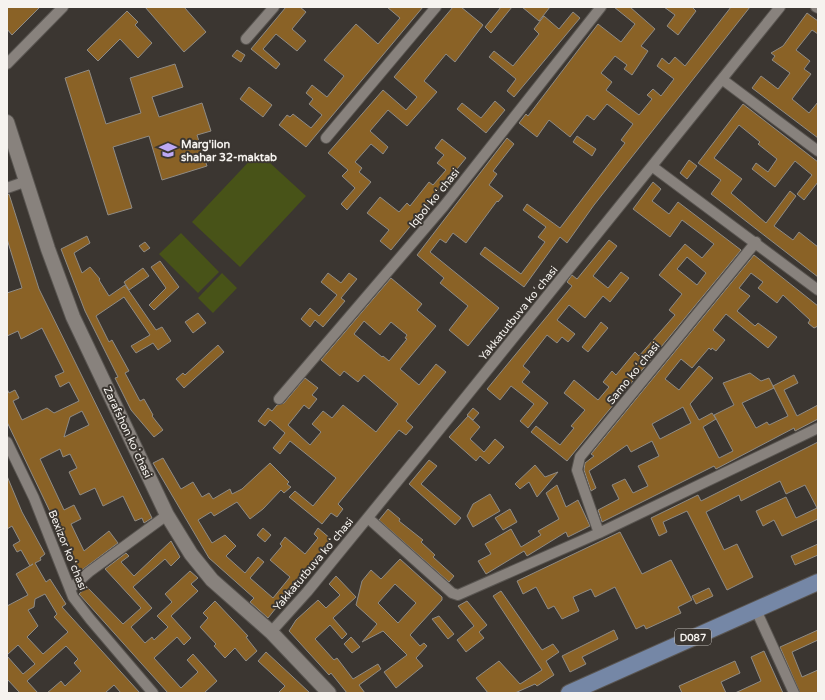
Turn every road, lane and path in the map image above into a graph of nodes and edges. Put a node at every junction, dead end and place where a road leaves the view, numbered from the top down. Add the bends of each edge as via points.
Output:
1 (63, 7) edge
2 (274, 7) edge
3 (436, 7) edge
4 (601, 7) edge
5 (780, 7) edge
6 (246, 39) dead end
7 (7, 64) edge
8 (723, 80) junction
9 (7, 122) edge
10 (326, 138) dead end
11 (818, 151) edge
12 (653, 167) junction
13 (27, 181) junction
14 (7, 188) edge
15 (756, 242) junction
16 (818, 290) edge
17 (279, 399) dead end
18 (818, 428) edge
19 (7, 442) edge
20 (167, 515) junction
21 (368, 518) junction
22 (599, 533) junction
23 (818, 582) edge
24 (70, 589) junction
25 (756, 610) junction
26 (271, 632) junction
27 (153, 693) edge
28 (330, 693) edge
29 (569, 693) edge
30 (794, 693) edge

1 - 7 street
2 - 6 street
3 - 10 street
4 - 17 street, Iqbol koʻchasi via 444,206
5 - 8 street, Yakkatutbuva koʻchasi
8 - 11 street
8 - 12 street, Yakkatutbuva koʻchasi
9 - 13 main road, Zarafshon koʻchasi
12 - 15 street
12 - 21 street, Yakkatutbuva koʻchasi
13 - 14 street
13 - 20 main road, Zarafshon koʻchasi via 48,249 73,316
15 - 16 street
15 - 22 street, Samo koʻchasi via 580,458 577,470
18 - 22 street
19 - 24 street, Bexizor koʻchasi via 34,498
20 - 24 street
20 - 26 main road, Zarafshon koʻchasi via 191,554 212,580
21 - 22 street via 452,593 458,595
21 - 26 street, Yakkatutbuva koʻchasi
23 - 25 main road, D087
24 - 27 street, Bexizor koʻchasi via 90,619
25 - 29 main road, D087
25 - 30 street
26 - 28 main road, Zarafshon koʻchasi

